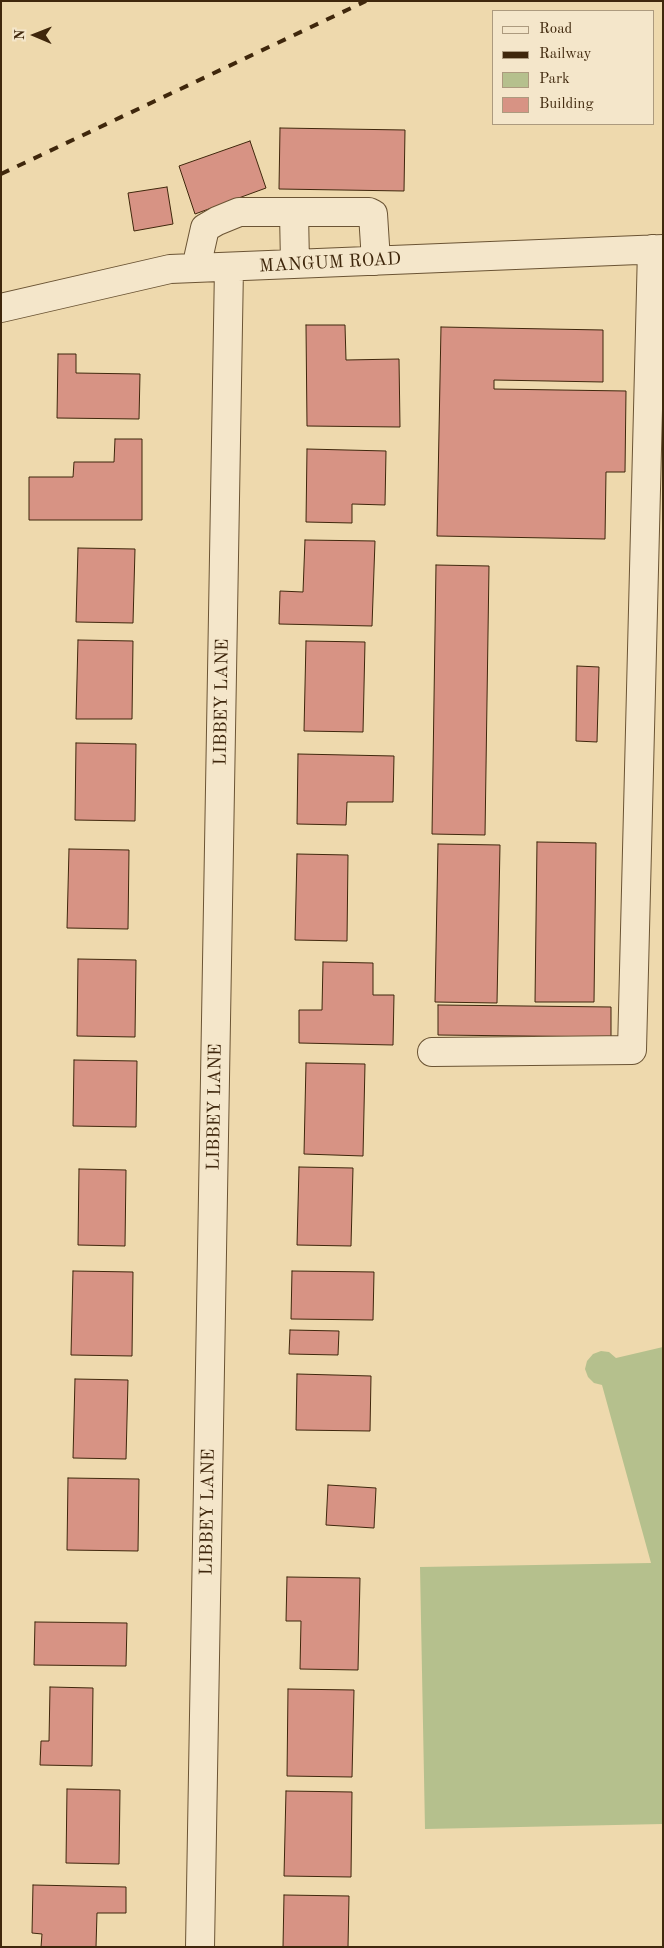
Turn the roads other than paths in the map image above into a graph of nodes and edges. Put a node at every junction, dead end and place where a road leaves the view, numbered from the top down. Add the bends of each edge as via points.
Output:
1 (294, 212) junction
2 (657, 249) edge
3 (376, 261) junction
4 (295, 264) junction
5 (229, 267) junction
6 (196, 268) junction
7 (1, 308) edge
8 (432, 1052) dead end
9 (200, 1947) edge

1 - 3 street via 370,212 373,214
1 - 4 street
1 - 6 street via 239,212 217,220 205,228
2 - 3 street, MANGUM ROAD
2 - 8 street via 632,1050
3 - 4 street, MANGUM ROAD
4 - 5 street, MANGUM ROAD
5 - 6 street, MANGUM ROAD
5 - 9 street, LIBBEY LANE
6 - 7 street, MANGUM ROAD via 170,269

